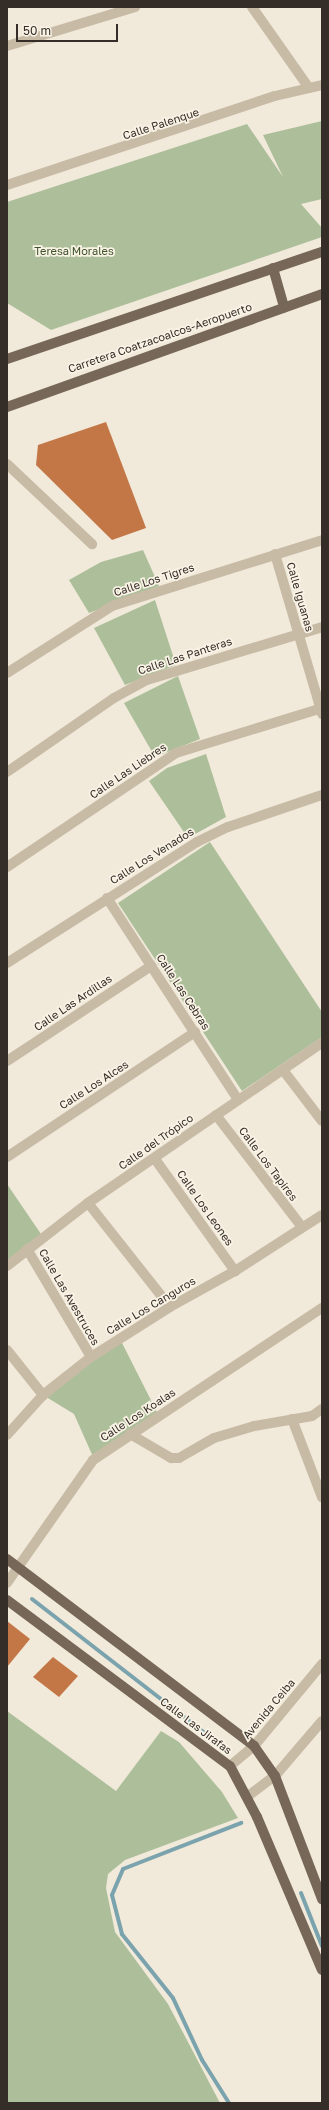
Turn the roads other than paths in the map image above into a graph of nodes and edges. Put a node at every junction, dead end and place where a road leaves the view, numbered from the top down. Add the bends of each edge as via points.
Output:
1 (135, 7) edge
2 (252, 7) edge
3 (7, 46) edge
4 (322, 85) edge
5 (308, 88) junction
6 (7, 185) edge
7 (322, 252) edge
8 (273, 268) junction
9 (322, 294) edge
10 (284, 307) junction
11 (7, 360) edge
12 (7, 407) edge
13 (7, 464) edge
14 (322, 540) edge
15 (92, 544) dead end
16 (276, 554) junction
17 (322, 627) edge
18 (298, 634) junction
19 (7, 673) edge
20 (321, 710) edge
21 (7, 772) edge
22 (322, 795) edge
23 (7, 867) edge
24 (107, 898) junction
25 (7, 963) edge
26 (151, 966) junction
27 (195, 1032) junction
28 (322, 1044) edge
29 (7, 1061) edge
30 (283, 1070) junction
31 (238, 1100) junction
32 (216, 1115) junction
33 (322, 1121) edge
34 (7, 1157) edge
35 (155, 1159) junction
36 (88, 1203) junction
37 (322, 1215) edge
38 (302, 1228) junction
39 (27, 1249) junction
40 (7, 1266) edge
41 (235, 1271) junction
42 (170, 1307) junction
43 (322, 1308) edge
44 (7, 1350) edge
45 (91, 1357) junction
46 (43, 1395) junction
47 (322, 1409) edge
48 (292, 1419) junction
49 (8, 1431) edge
50 (130, 1434) junction
51 (320, 1486) edge
52 (322, 1497) edge
53 (7, 1559) edge
54 (18, 1568) junction
55 (7, 1583) edge
56 (7, 1600) edge
57 (322, 1664) edge
58 (322, 1721) edge
59 (254, 1746) junction
60 (230, 1766) junction
61 (274, 1776) junction
62 (248, 1796) junction
63 (322, 1899) edge
64 (322, 1970) edge

1 - 3 street
2 - 5 street
4 - 5 street, Calle Palenque
5 - 6 street, Calle Palenque via 276,96
7 - 8 main road
8 - 10 main road
8 - 11 main road
9 - 10 main road, Carretera Coatzacoalcos-Aeropuerto
10 - 12 main road, Carretera Coatzacoalcos-Aeropuerto
13 - 15 street
14 - 16 street, Calle Los Tigres
16 - 18 street, Calle Iguanas
16 - 19 street, Calle Los Tigres via 112,606
17 - 18 street, Calle Las Panteras
18 - 20 street, Calle Iguanas
18 - 21 street, Calle Las Panteras via 147,680 114,698
20 - 23 street, Calle Las Liebres via 176,753
22 - 24 street, Calle Los Venados via 215,833
24 - 25 street, Calle Los Venados
24 - 26 street, Calle Las Cebras
26 - 27 street, Calle Las Cebras
26 - 29 street, Calle Las Ardillas
27 - 31 street, Calle Las Cebras
27 - 34 street, Calle Los Alces
28 - 30 street, Calle del Trópico
30 - 31 street, Calle del Trópico
30 - 33 street
31 - 32 street, Calle del Trópico
32 - 35 street, Calle del Trópico
32 - 38 street, Calle Los Tapires
35 - 36 street, Calle del Trópico
35 - 41 street, Calle Los Leones
36 - 39 street, Calle del Trópico
36 - 42 street
37 - 38 street, Calle Los Canguros
38 - 41 street, Calle Los Canguros
39 - 40 street, Calle del Trópico
39 - 45 street, Calle Las Avestruces
41 - 42 street, Calle Los Canguros
42 - 45 street, Calle Los Canguros
43 - 50 street, Calle Los Koalas
44 - 46 street
45 - 46 street, Calle Los Canguros
46 - 49 street, Calle Los Canguros
47 - 48 street via 312,1416
48 - 50 street via 254,1426 214,1438 179,1458 171,1458
48 - 51 street
50 - 54 street, Calle Los Koalas via 93,1460
51 - 52 street
53 - 54 main road, Calle Las Jirafas
54 - 55 street, Calle Los Koalas
54 - 59 main road, Calle Las Jirafas
56 - 60 main road, Calle Las Jirafas
57 - 59 street, Avenida Ceiba
58 - 61 street
59 - 60 street, Avenida Ceiba
59 - 61 main road, Calle Las Jirafas
60 - 62 main road, Calle Las Jirafas
61 - 62 street
61 - 63 main road, Calle Las Jirafas
62 - 64 main road, Calle Las Jirafas

